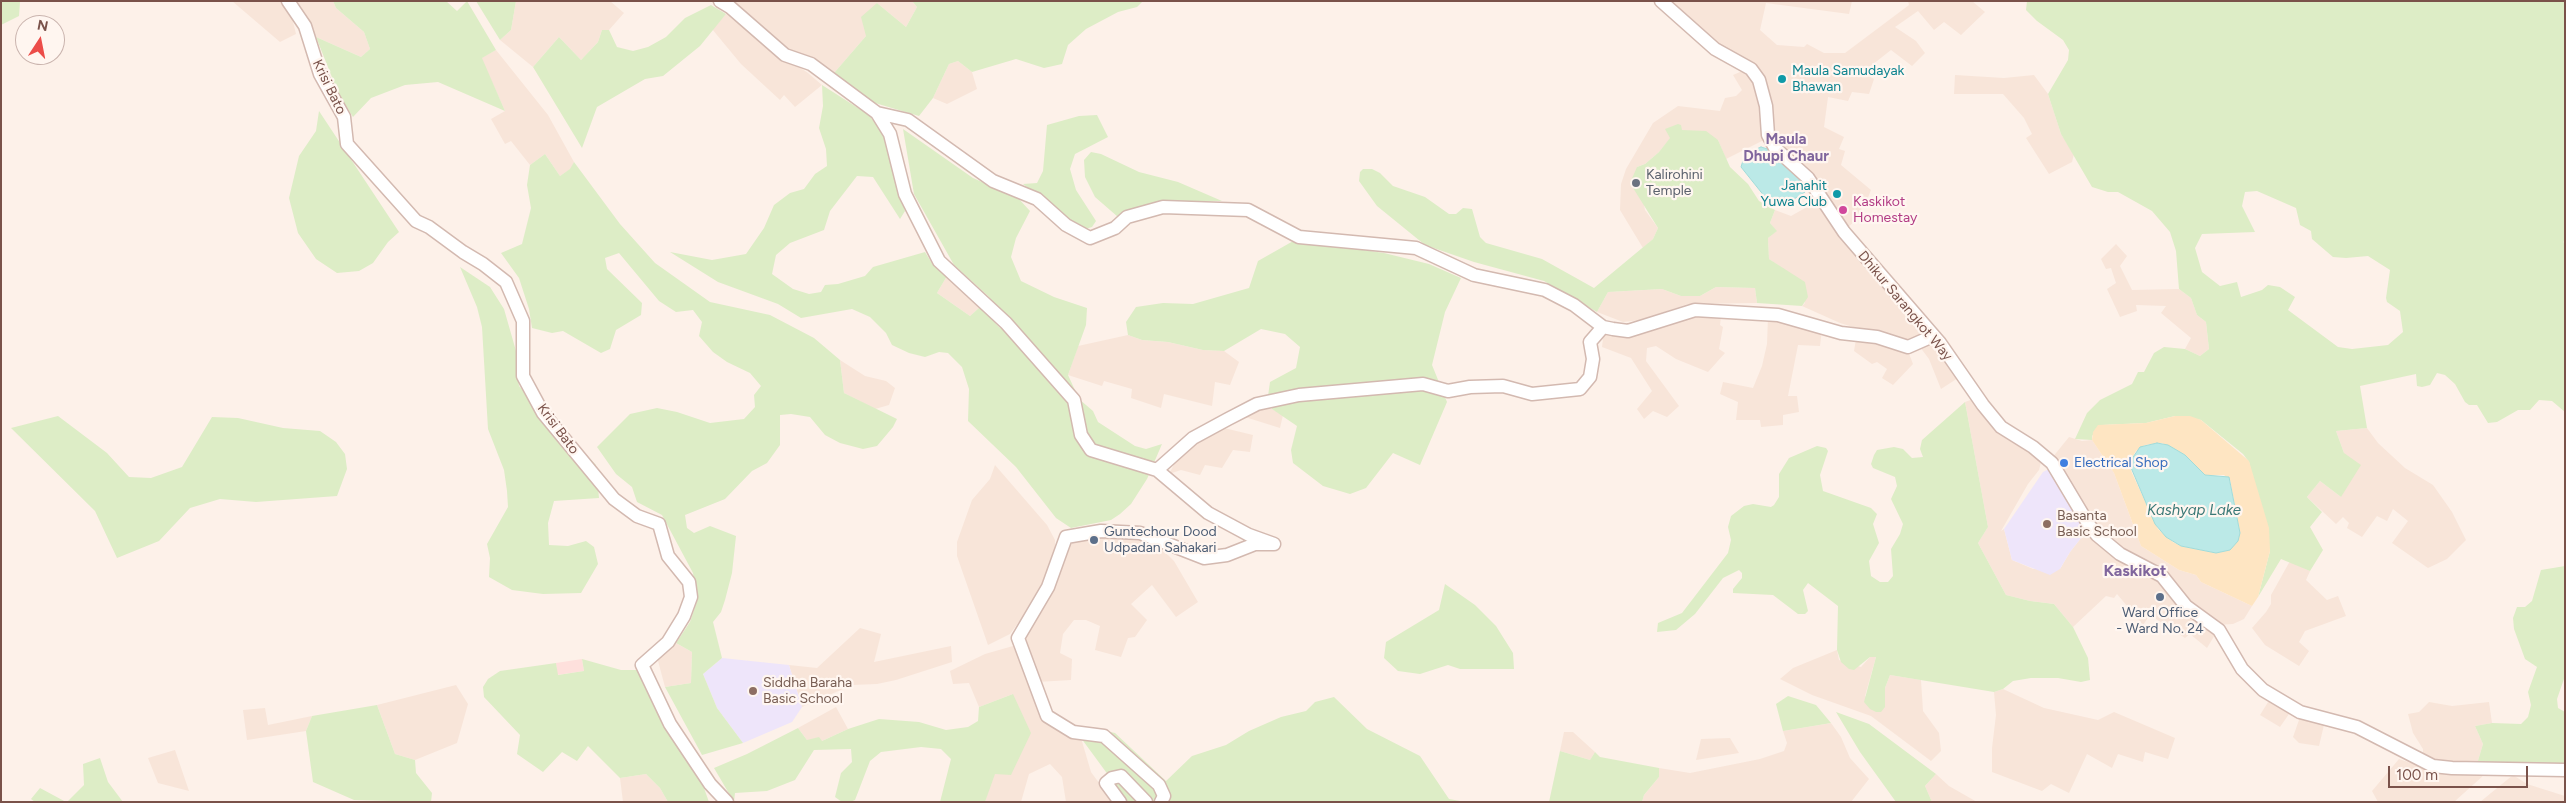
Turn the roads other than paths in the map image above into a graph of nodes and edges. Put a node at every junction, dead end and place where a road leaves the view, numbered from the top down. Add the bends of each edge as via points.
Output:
1 (288, 1) edge
2 (720, 1) edge
3 (1661, 1) edge
4 (877, 113) junction
5 (1603, 326) junction
6 (1933, 336) junction
7 (1157, 470) junction
8 (2565, 770) edge
9 (727, 802) edge
10 (1120, 802) edge
11 (1146, 802) edge
12 (1161, 802) edge

1 - 9 street, Krisi Bato via 305,26 320,74 344,117 347,144 416,222 429,227 506,282 523,321 523,376 543,413 614,499 637,516 659,524 668,556 689,582 691,597 668,642 642,665 670,724 710,784
2 - 4 street via 785,55 811,64
3 - 6 street, Dhikur Sarangkot Way via 1715,49 1751,69 1759,80 1766,106 1768,135 1775,148 1808,178 1844,232
4 - 5 street via 908,120 993,181 1037,199 1066,225 1090,238 1115,228 1127,217 1163,208 1248,210 1299,237 1416,248 1474,275 1545,290 1574,305
4 - 7 street via 890,134 905,194 938,261 1006,323 1074,400 1081,435 1091,450
5 - 6 street via 1628,331 1695,310 1778,315 1908,347
5 - 7 street via 1590,342 1593,360 1590,378 1580,389 1532,394 1503,386 1448,391 1423,384 1299,395 1257,404 1219,424 1193,438
6 - 8 street, Dhikur Sarangkot Way via 2001,426 2052,463 2098,535 2120,554 2162,576 2186,606 2219,630 2242,669 2276,699 2300,712 2368,732 2433,766
7 - 12 street via 1208,513 1274,544 1255,544 1227,555 1204,558 1140,533 1101,531 1066,537 1048,587 1018,638 1046,716 1073,732 1104,736 1159,785 1164,796
10 - 11 street via 1106,782 1120,776

